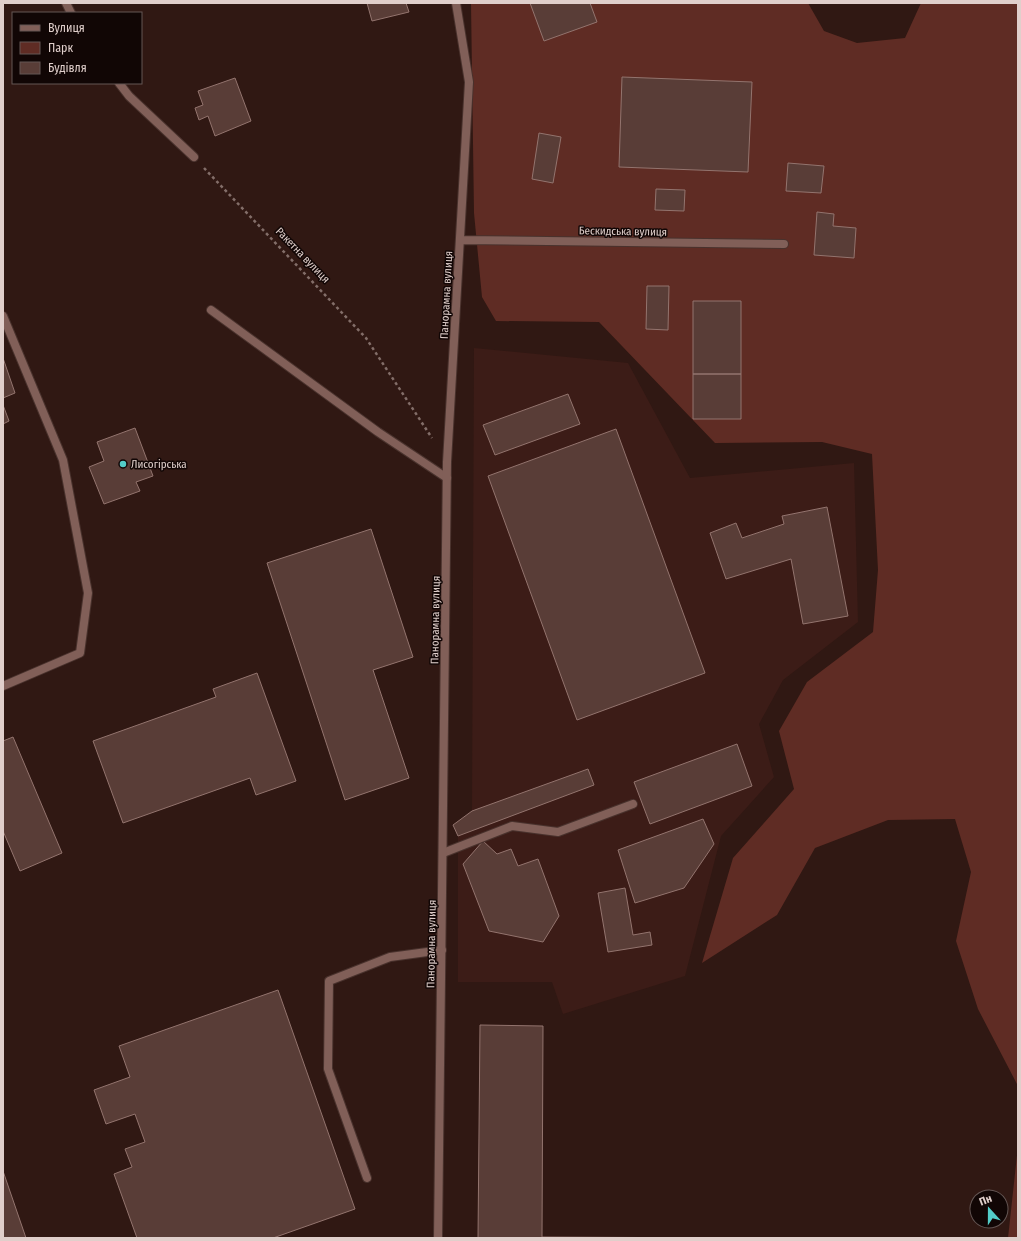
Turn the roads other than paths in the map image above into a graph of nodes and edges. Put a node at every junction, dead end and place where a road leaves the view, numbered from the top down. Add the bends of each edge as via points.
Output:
1 (66, 3) edge
2 (456, 3) edge
3 (70, 12) edge
4 (120, 84) edge
5 (194, 157) road end
6 (461, 240) junction
7 (784, 244) dead end
8 (211, 310) dead end
9 (3, 316) edge
10 (447, 478) junction
11 (3, 686) edge
12 (633, 804) dead end
13 (443, 853) junction
14 (442, 950) junction
15 (367, 1178) dead end
16 (438, 1238) edge

1 - 3 street
2 - 6 street, Панорамна вулиця via 469,82
4 - 5 street
6 - 7 street, Бескидська вулиця
6 - 10 street, Панорамна вулиця
8 - 10 street via 378,432
9 - 11 street via 63,460 88,593 80,653
10 - 13 street, Панорамна вулиця
12 - 13 street via 558,832 512,826
13 - 14 street, Панорамна вулиця
14 - 15 street via 390,957 329,981 328,1069
14 - 16 street, Панорамна вулиця

